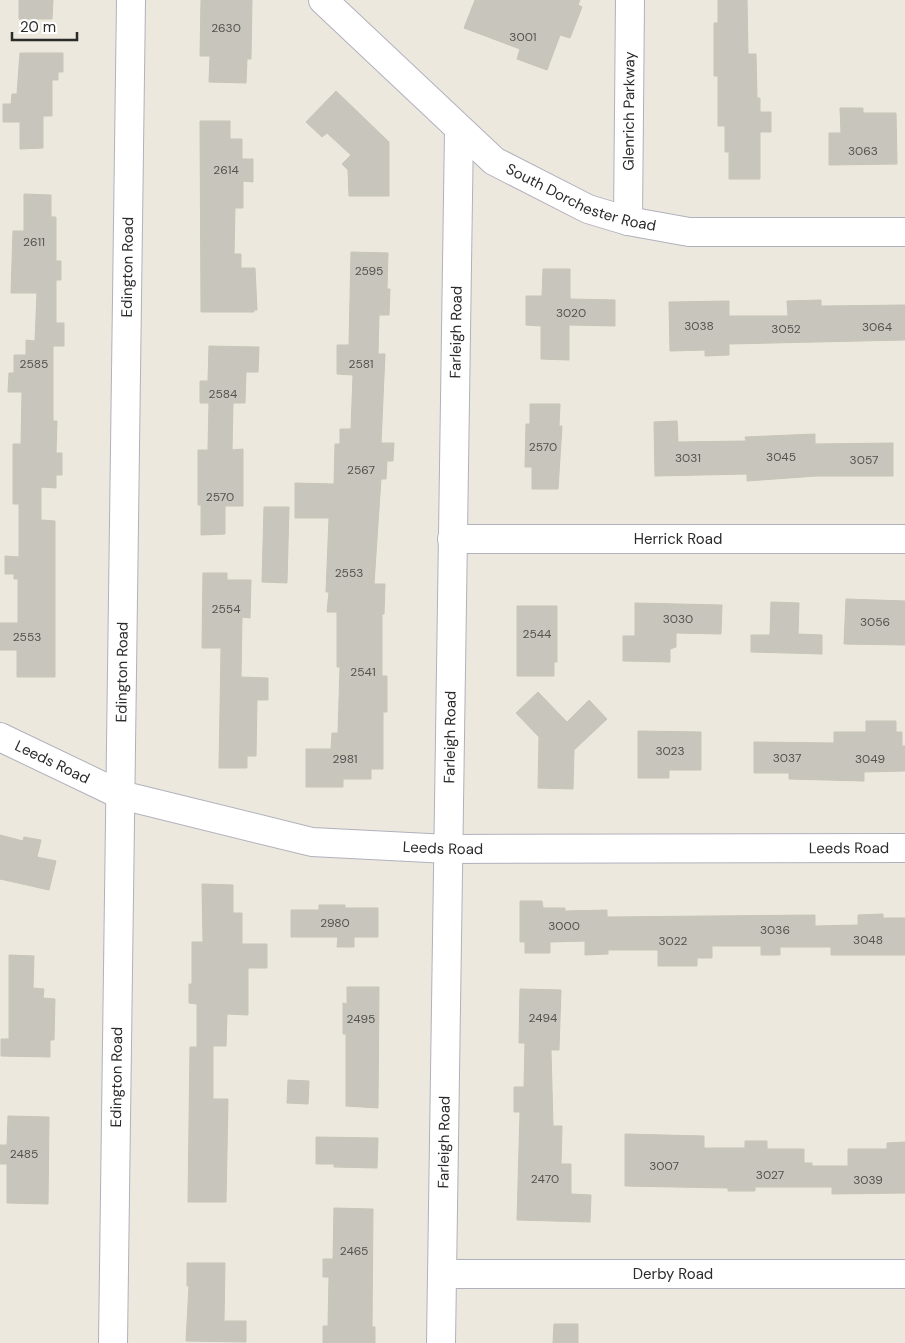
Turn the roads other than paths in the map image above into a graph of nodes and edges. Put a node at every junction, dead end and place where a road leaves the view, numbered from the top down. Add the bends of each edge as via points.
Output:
1 (131, 0) edge
2 (322, 0) edge
3 (630, 0) edge
4 (459, 130) junction
5 (628, 221) junction
6 (905, 232) edge
7 (452, 539) junction
8 (905, 540) edge
9 (0, 737) edge
10 (121, 794) junction
11 (905, 848) edge
12 (448, 849) junction
13 (442, 1274) junction
14 (905, 1274) edge
15 (113, 1343) edge
16 (441, 1343) edge

1 - 10 street, Edington Road
2 - 4 street, South Dorchester Road
3 - 5 street, Glenrich Parkway
4 - 5 street, South Dorchester Road via 494,161 588,209
4 - 7 street, Farleigh Road
5 - 6 street, South Dorchester Road via 689,232
7 - 8 street, Herrick Road
7 - 12 street, Farleigh Road
9 - 10 street, Leeds Road
10 - 12 street, Leeds Road via 312,842
10 - 15 street, Edington Road
11 - 12 street, Leeds Road
12 - 13 street, Farleigh Road
13 - 14 street, Derby Road
13 - 16 street, Farleigh Road

